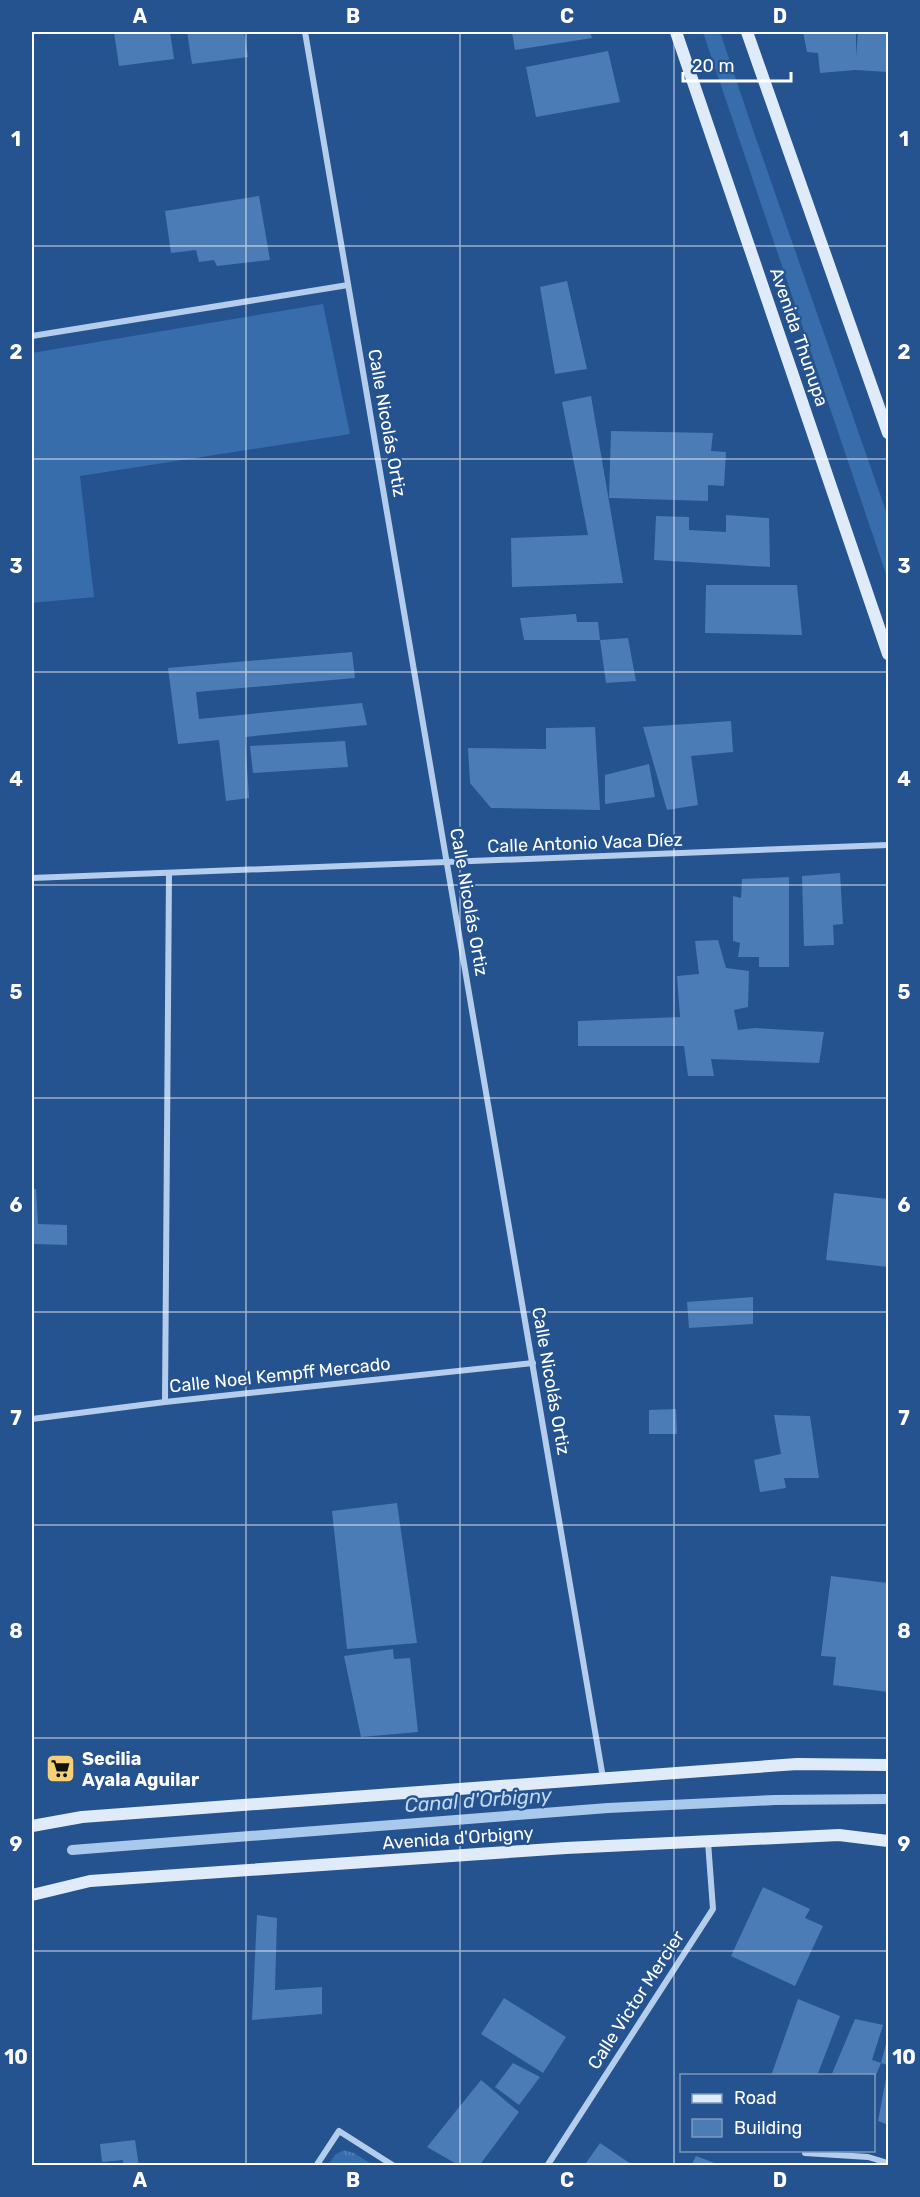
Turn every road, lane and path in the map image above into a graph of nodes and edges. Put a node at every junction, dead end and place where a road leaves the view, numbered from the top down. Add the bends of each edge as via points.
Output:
1 (305, 32) edge
2 (676, 32) edge
3 (747, 32) edge
4 (348, 285) junction
5 (32, 336) edge
6 (888, 433) edge
7 (888, 654) edge
8 (888, 845) edge
9 (447, 863) junction
10 (170, 873) junction
11 (32, 878) edge
12 (533, 1363) junction
13 (165, 1402) junction
14 (32, 1419) edge
15 (888, 1765) edge
16 (603, 1778) junction
17 (32, 1826) edge
18 (708, 1841) junction
19 (888, 1841) edge
20 (32, 1895) edge
21 (805, 2153) dead end
22 (888, 2163) edge
23 (315, 2166) edge
24 (394, 2166) edge
25 (547, 2166) edge

1 - 4 street, Calle Nicolás Ortiz
2 - 7 main road, Avenida Thunupa
3 - 6 main road
4 - 5 street
4 - 9 street, Calle Nicolás Ortiz
8 - 9 street, Calle Antonio Vaca Díez
9 - 10 street, Calle Antonio Vaca Díez
9 - 12 street, Calle Nicolás Ortiz
10 - 11 street, Calle Antonio Vaca Díez
10 - 13 street
12 - 13 street, Calle Noel Kempff Mercado
12 - 16 street, Calle Nicolás Ortiz
13 - 14 street, Calle Noel Kempff Mercado
15 - 16 main road via 796,1764
16 - 17 main road via 82,1817
18 - 19 main road, Avenida d'Orbigny via 839,1835
18 - 20 main road, Avenida d'Orbigny via 90,1881
18 - 25 street, Calle Victor Mercier via 713,1909
21 - 22 street via 868,2157
23 - 24 street via 339,2131

